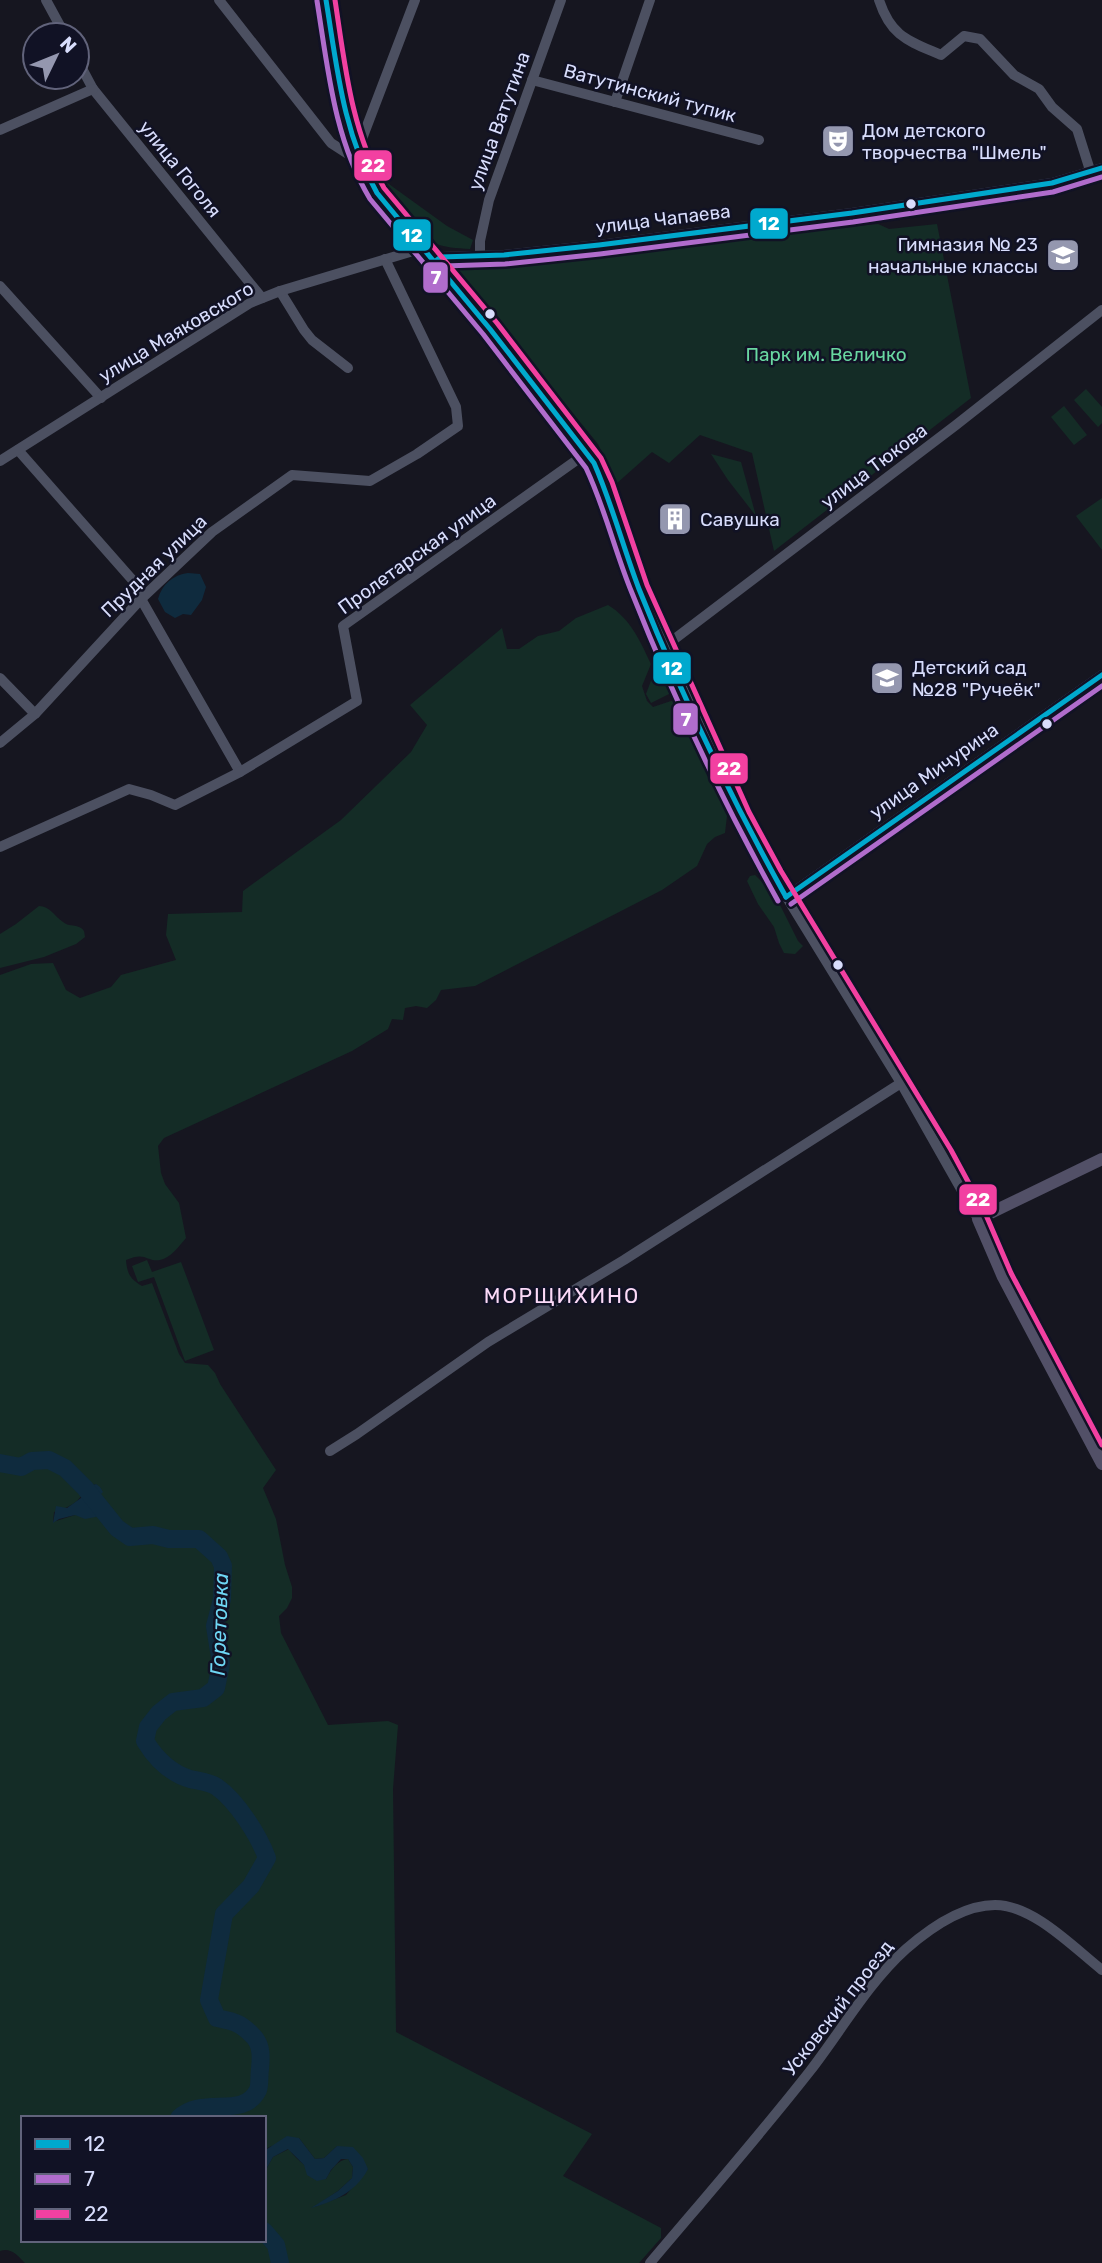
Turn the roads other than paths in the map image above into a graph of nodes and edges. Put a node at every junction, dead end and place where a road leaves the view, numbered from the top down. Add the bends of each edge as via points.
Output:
1 (46, 0) edge
2 (219, 0) edge
3 (326, 0) edge
4 (415, 0) edge
5 (561, 0) edge
6 (650, 0) edge
7 (879, 0) edge
8 (57, 21) edge
9 (532, 80) junction
10 (91, 85) edge
11 (93, 89) junction
12 (615, 102) junction
13 (0, 130) edge
14 (759, 141) dead end
15 (357, 152) junction
16 (1102, 168) edge
17 (1088, 173) junction
18 (423, 248) junction
19 (480, 257) junction
20 (386, 260) junction
21 (434, 262) junction
22 (0, 286) edge
23 (280, 291) junction
24 (262, 298) junction
25 (1102, 310) edge
26 (348, 368) dead end
27 (101, 398) junction
28 (18, 450) junction
29 (588, 452) junction
30 (0, 461) edge
31 (141, 599) junction
32 (664, 647) junction
33 (1102, 675) edge
34 (0, 678) edge
35 (35, 714) junction
36 (0, 743) edge
37 (240, 772) junction
38 (0, 847) edge
39 (786, 897) junction
40 (901, 1083) junction
41 (1102, 1159) edge
42 (978, 1219) junction
43 (330, 1451) dead end
44 (1102, 1464) edge
45 (1102, 1970) edge
46 (650, 2263) edge

1 - 8 street
2 - 15 street via 331,143 348,154
3 - 15 street
4 - 15 street
5 - 9 street, улица Ватутина
6 - 12 street
7 - 17 street via 885,18 904,38 941,55 964,36 980,39 1077,129
9 - 12 street, Ватутинский тупик
9 - 19 street, улица Ватутина via 489,200
10 - 11 street, улица Гоголя
11 - 13 street
11 - 24 street, улица Гоголя
12 - 14 street, Ватутинский тупик
15 - 18 street via 377,193
16 - 17 street, улица Чапаева
17 - 19 street, улица Чапаева via 1052,183 862,212
18 - 20 street, улица Маяковского
18 - 21 street
19 - 21 street, улица Чапаева via 441,257
20 - 23 street, улица Маяковского
20 - 31 street, Прудная улица via 456,407 458,426 370,481 292,475 212,532
21 - 29 street
22 - 27 street
23 - 24 street, улица Маяковского
23 - 26 street via 312,340
24 - 27 street, улица Маяковского
25 - 32 street, улица Тюкова
27 - 28 street, улица Маяковского
28 - 30 street, улица Маяковского
28 - 31 street via 136,584
29 - 32 street via 600,473
29 - 37 street, Пролетарская улица via 343,626 357,701
31 - 35 street, Прудная улица
31 - 37 street
32 - 39 street via 741,817
33 - 39 street, улица Мичурина
34 - 35 street
35 - 36 street, Прудная улица
37 - 38 street, Пролетарская улица via 175,805 129,789
39 - 40 street
40 - 42 street
40 - 43 street via 488,1342
41 - 42 main road
42 - 44 main road via 1003,1277
45 - 46 street, Усковский проезд via 1012,1906 969,1910 921,1937 888,1968 783,2106

